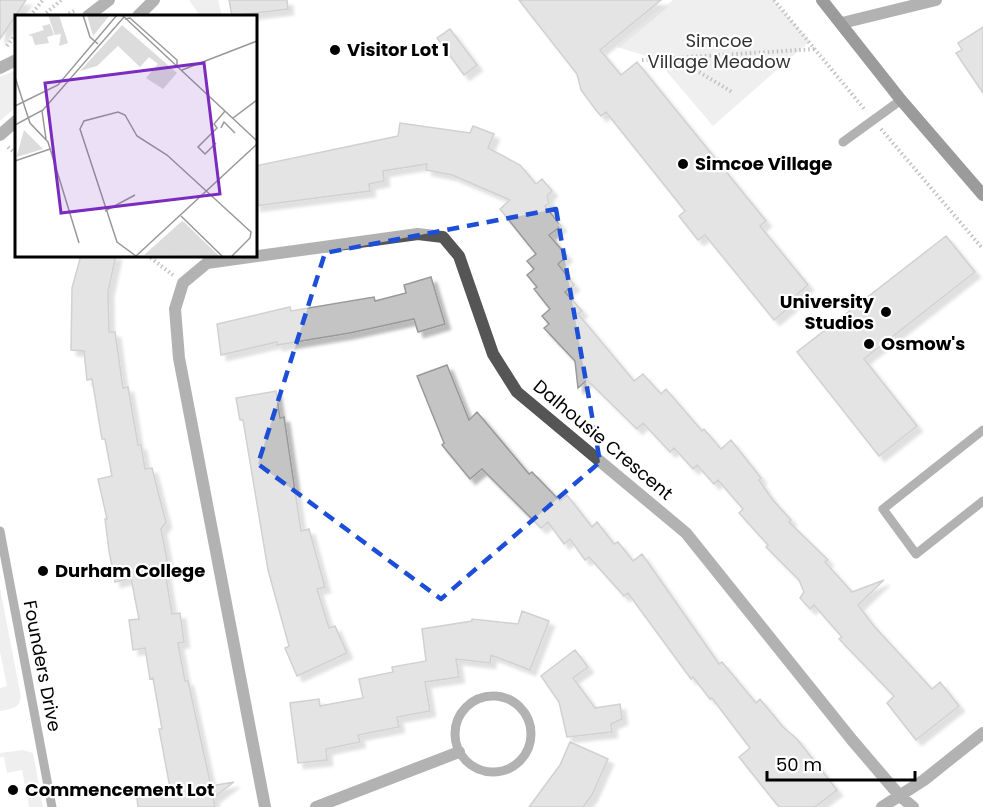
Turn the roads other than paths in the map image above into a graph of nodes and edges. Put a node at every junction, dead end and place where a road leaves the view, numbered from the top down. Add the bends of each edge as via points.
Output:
1 (109, 0) edge
2 (154, 0) edge
3 (822, 0) edge
4 (936, 0) edge
5 (89, 15) edge
6 (139, 15) edge
7 (842, 23) junction
8 (15, 60) edge
9 (0, 68) edge
10 (901, 100) junction
11 (15, 123) edge
12 (3, 140) edge
13 (843, 142) dead end
14 (983, 195) edge
15 (983, 430) edge
16 (983, 501) edge
17 (0, 531) edge
18 (983, 733) edge
19 (459, 752) junction
20 (899, 795) junction
21 (52, 807) edge
22 (265, 807) edge
23 (316, 807) edge
24 (882, 807) edge
25 (913, 807) edge

1 - 5 street
2 - 6 street
3 - 7 main road
4 - 7 street
7 - 10 main road
8 - 9 street
10 - 13 lane
10 - 14 main road
11 - 12 street
15 - 16 lane via 882,509 916,554
17 - 21 lane, Founders Drive
18 - 20 street
19 - 19 lane via 455,728 459,717 476,700 500,697 512,701 528,719 530,745 509,768 491,772 478,769
19 - 23 street
20 - 22 street, Dalhousie Crescent via 686,533 517,392 493,354 459,256 443,237 418,234 207,263 183,283 175,309 179,358
20 - 24 street
20 - 25 street, Dalhousie Crescent

